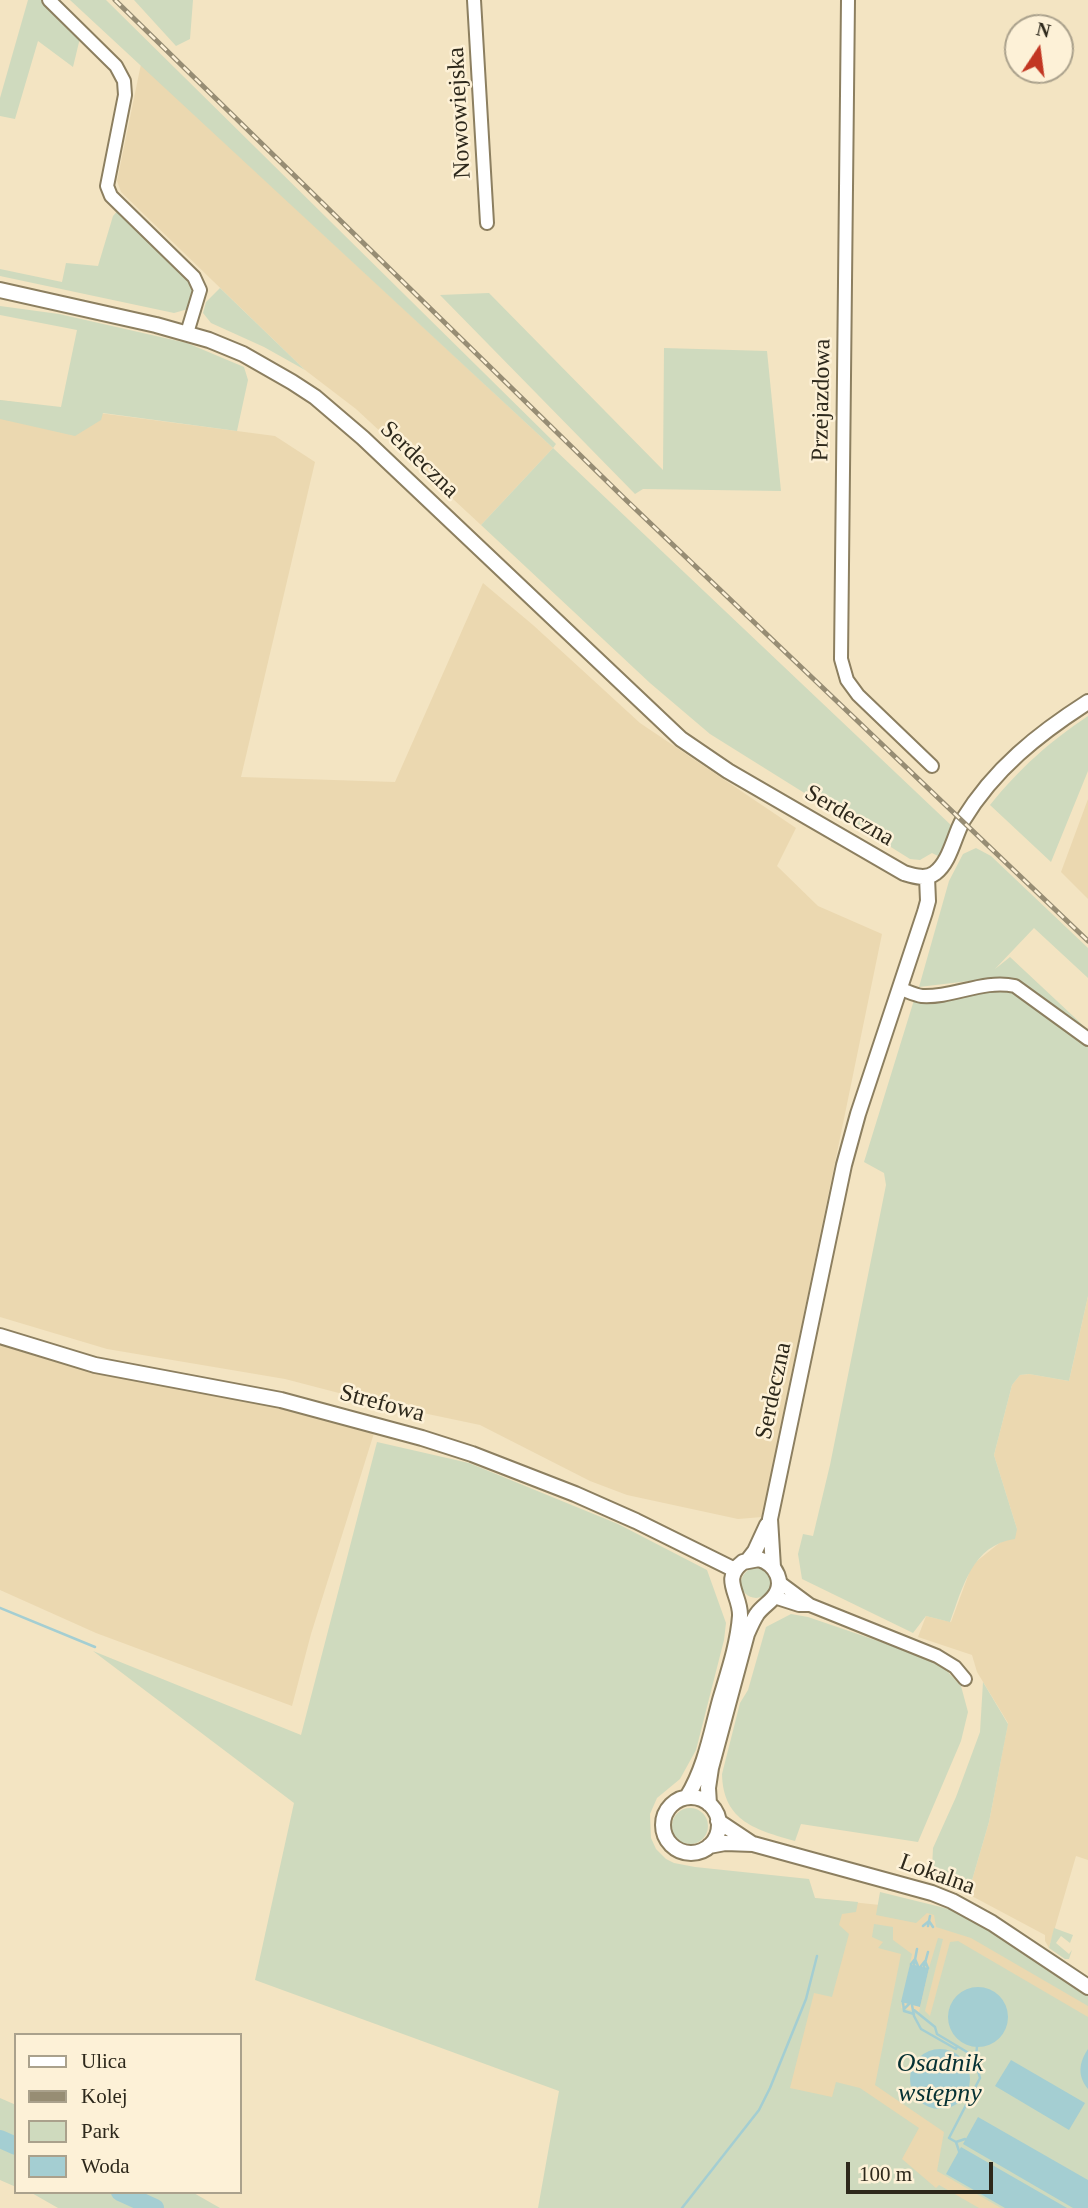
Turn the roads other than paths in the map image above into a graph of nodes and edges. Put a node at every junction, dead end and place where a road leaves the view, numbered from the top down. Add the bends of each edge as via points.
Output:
1 (49, 0) edge
2 (474, 0) edge
3 (848, 0) edge
4 (487, 223) dead end
5 (0, 290) edge
6 (187, 333) junction
7 (1088, 702) edge
8 (932, 766) dead end
9 (927, 877) junction
10 (901, 989) junction
11 (1088, 1039) edge
12 (0, 1336) edge
13 (770, 1519) junction
14 (748, 1560) junction
15 (773, 1567) junction
16 (735, 1570) junction
17 (779, 1582) junction
18 (738, 1600) junction
19 (769, 1601) junction
20 (810, 1605) junction
21 (965, 1679) dead end
22 (687, 1797) junction
23 (709, 1804) junction
24 (718, 1821) junction
25 (753, 1844) junction
26 (709, 1846) junction
27 (1088, 1987) edge

1 - 6 street via 116,66 124,81 107,186 111,196 194,277 200,290
2 - 4 street, Nowowiejska
3 - 8 street, Przejazdowa via 841,659 847,680 858,695
5 - 6 street, Serdeczna
6 - 9 street, Serdeczna via 254,360 341,419 688,745 877,859 904,873
7 - 9 street via 1031,742 994,777 962,821 942,867
9 - 10 street, Serdeczna via 928,901
10 - 11 street via 920,996 1000,983 1015,985
10 - 13 street, Serdeczna via 847,1152
12 - 16 street, Strefowa via 94,1365 281,1400 434,1442 575,1494
13 - 14 street, Serdeczna
13 - 15 street, Serdeczna
14 - 15 street
14 - 16 street
15 - 17 street
16 - 18 street via 731,1583
17 - 19 street
17 - 20 street
18 - 19 street via 750,1606
18 - 22 street via 732,1656 704,1759
19 - 20 street
19 - 23 street via 747,1634 711,1768
20 - 21 street via 937,1656
22 - 23 street
22 - 26 street via 667,1810 664,1832 679,1850 695,1852
23 - 24 street
24 - 25 street, Lokalna
24 - 26 street via 718,1832
25 - 26 street, Lokalna
25 - 27 street, Lokalna via 952,1901

